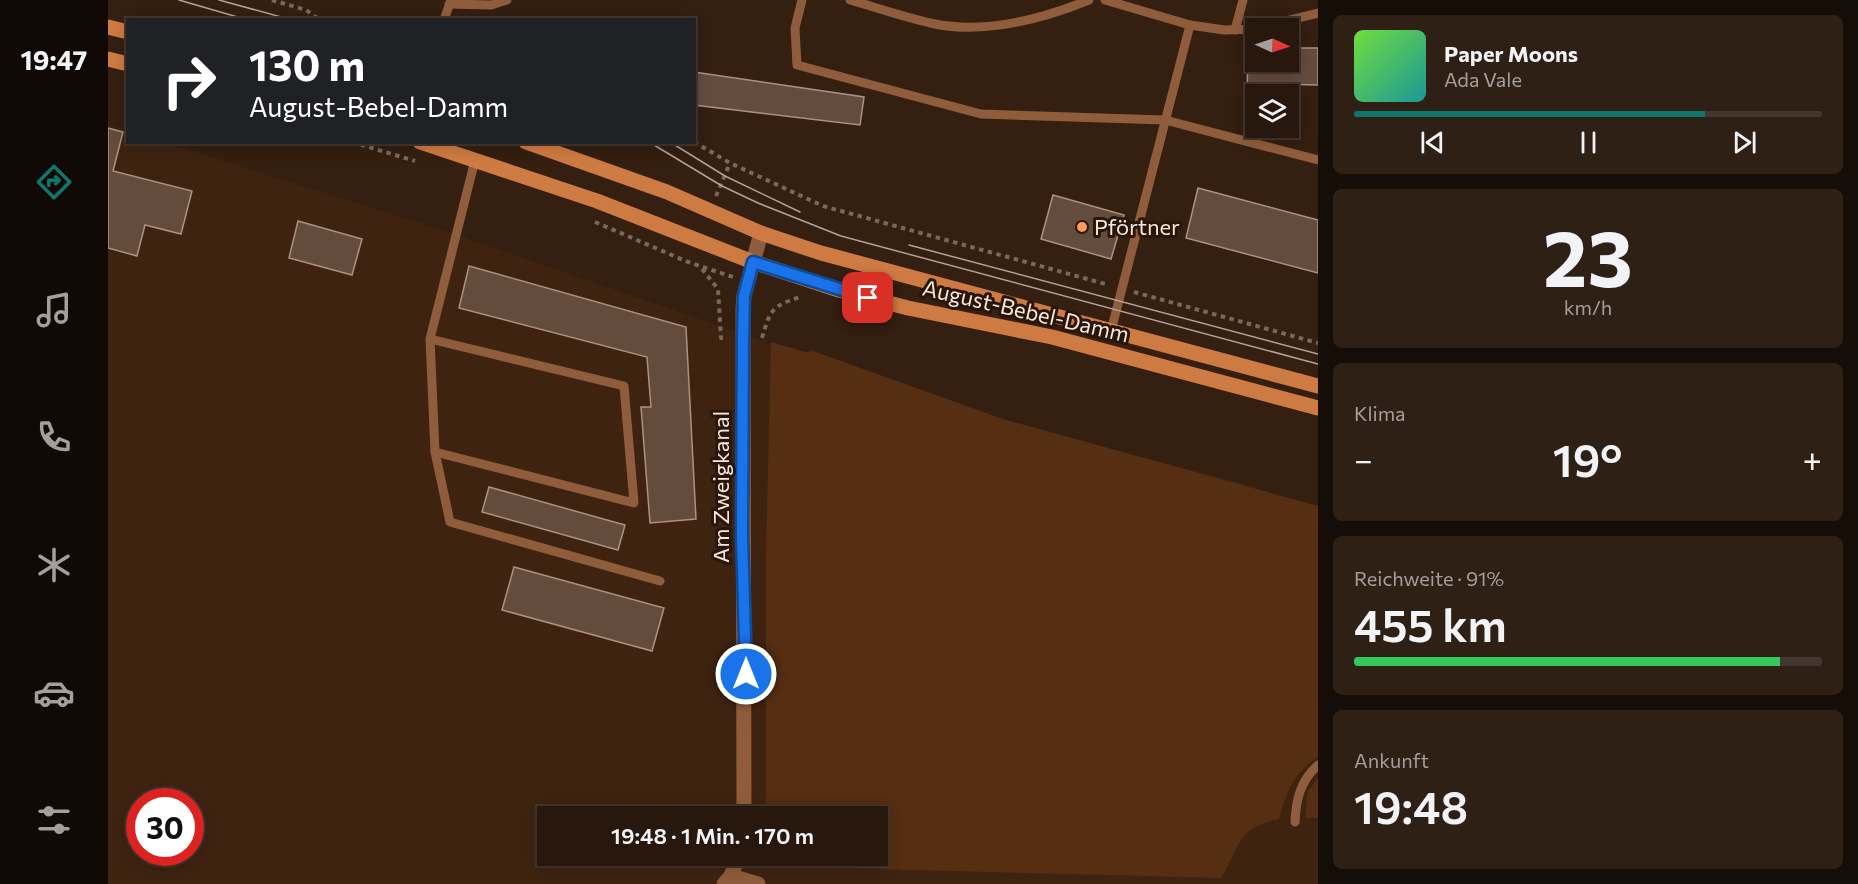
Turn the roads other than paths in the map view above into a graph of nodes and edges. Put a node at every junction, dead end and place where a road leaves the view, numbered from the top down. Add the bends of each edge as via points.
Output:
1 (507, 0) edge
2 (802, 0) edge
3 (850, 0) edge
4 (1089, 0) edge
5 (1105, 0) edge
6 (1243, 0) edge
7 (450, 2) edge
8 (1318, 13) edge
9 (445, 18) edge
10 (1299, 18) edge
11 (1190, 25) junction
12 (108, 27) edge
13 (1235, 30) junction
14 (1245, 30) edge
15 (126, 32) edge
16 (108, 59) edge
17 (126, 64) edge
18 (1165, 120) junction
19 (426, 144) edge
20 (532, 144) edge
21 (475, 160) junction
22 (1318, 160) edge
23 (761, 233) junction
24 (753, 262) junction
25 (1111, 331) junction
26 (430, 339) junction
27 (1318, 386) edge
28 (1318, 408) edge
29 (435, 452) junction
30 (660, 581) dead end
31 (1318, 765) edge
32 (744, 806) edge
33 (1295, 822) dead end
34 (734, 866) edge
35 (727, 880) edge
36 (758, 884) edge

1 - 7 lane via 491,5
2 - 18 lane via 795,28 797,65 981,114
3 - 4 lane via 936,24 958,26 1035,18
5 - 11 lane
6 - 13 lane
7 - 9 lane
8 - 10 lane
11 - 13 lane
11 - 18 lane
12 - 15 main road
13 - 14 lane
16 - 17 main road
18 - 22 lane
18 - 25 lane
19 - 21 main road, August-Bebel-Damm
20 - 23 main road, August-Bebel-Damm via 667,192
21 - 24 main road, August-Bebel-Damm via 597,201
21 - 26 lane
23 - 24 street, Am Zweigkanal
23 - 25 main road, August-Bebel-Damm via 851,262
24 - 28 main road, August-Bebel-Damm via 868,298 1044,335
24 - 32 street, Am Zweigkanal via 744,296 743,339
25 - 27 main road, August-Bebel-Damm
26 - 29 lane
26 - 29 lane via 624,386 634,503
29 - 30 lane via 450,522
31 - 33 lane via 1299,792
34 - 35 street
35 - 36 street

